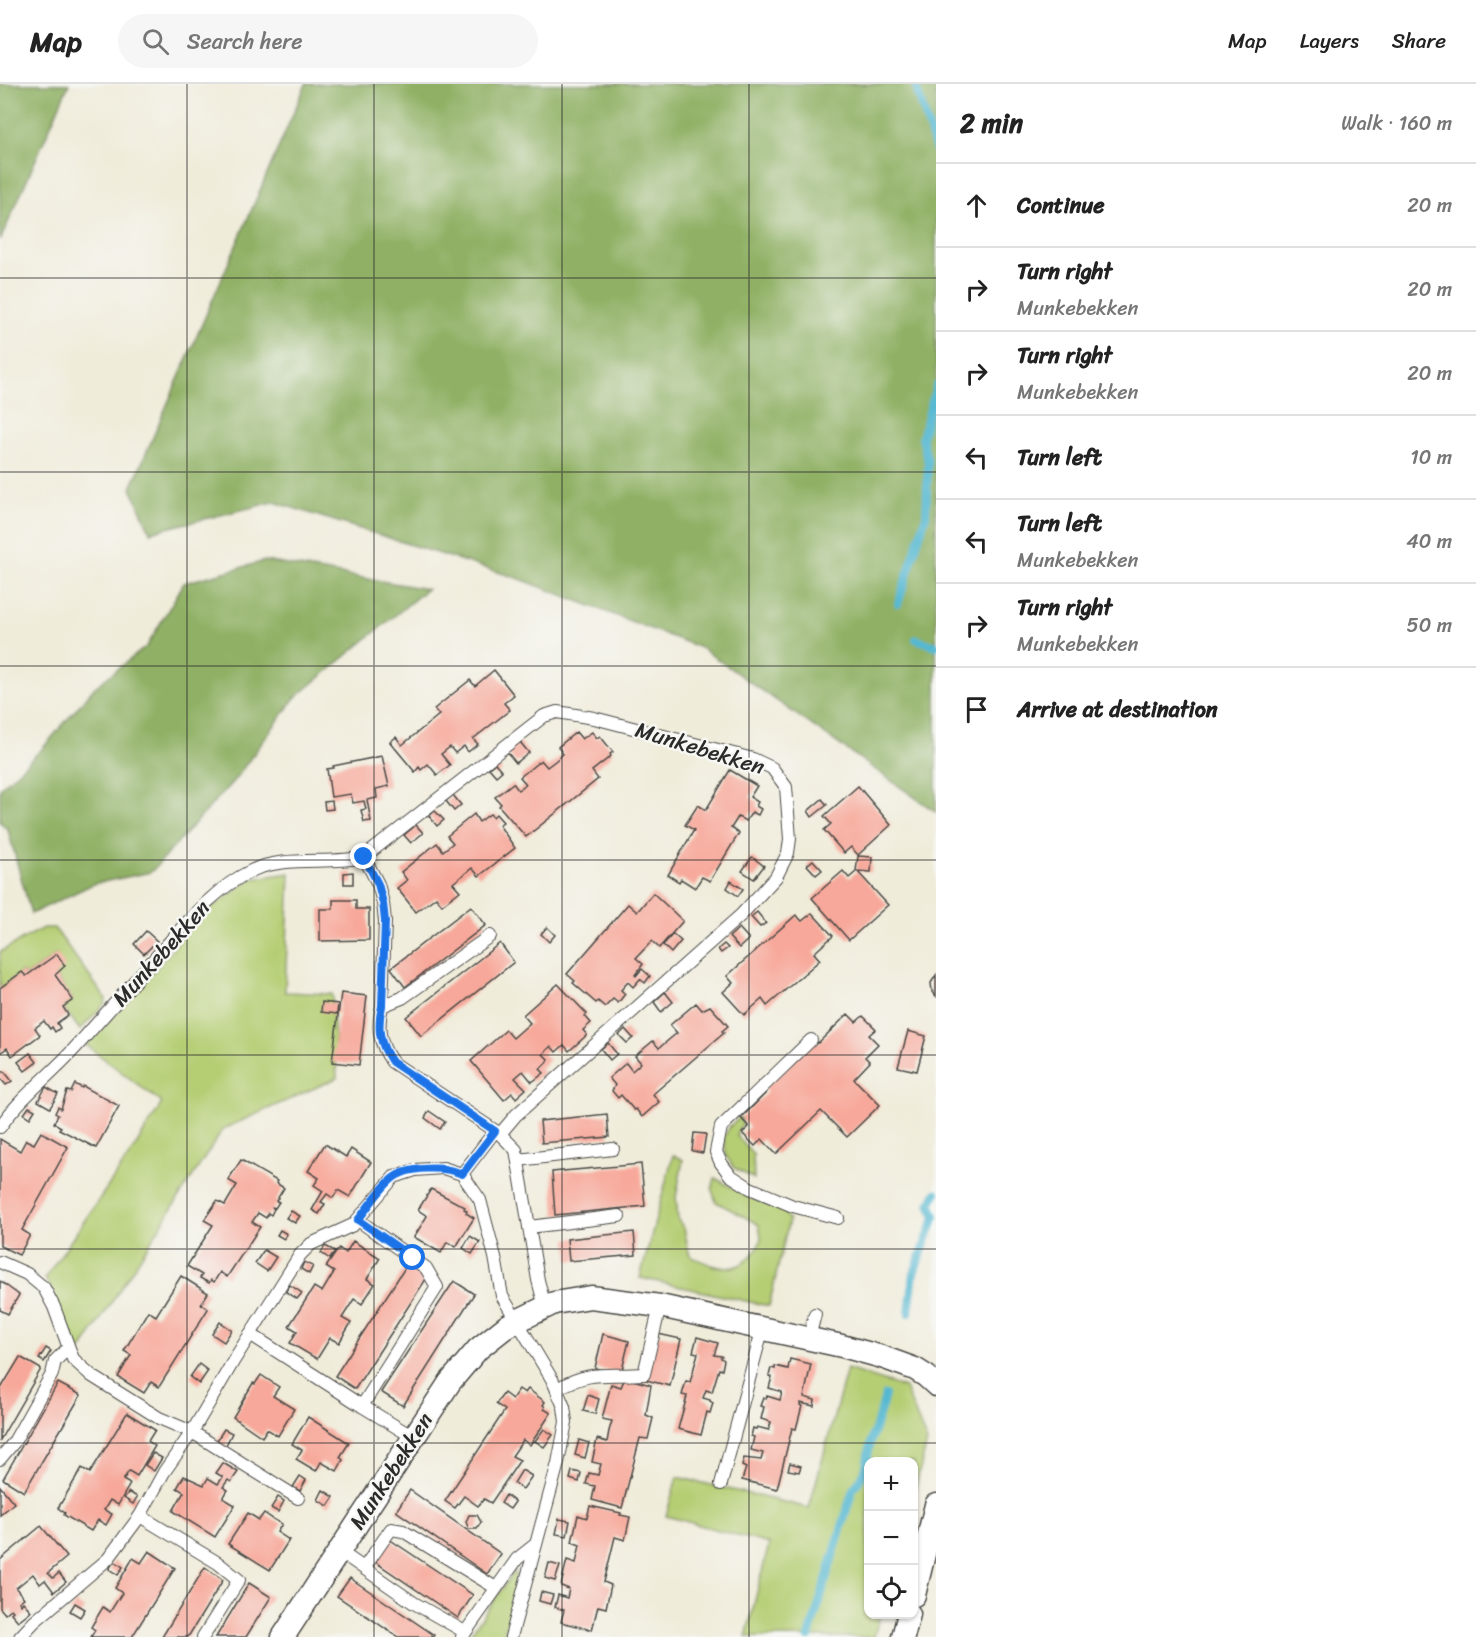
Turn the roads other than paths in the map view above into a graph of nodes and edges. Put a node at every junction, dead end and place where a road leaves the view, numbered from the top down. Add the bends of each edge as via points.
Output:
1 (364, 857) junction
2 (490, 936) dead end
3 (382, 1006) junction
4 (811, 1040) dead end
5 (0, 1127) edge
6 (498, 1133) junction
7 (613, 1149) dead end
8 (518, 1161) junction
9 (462, 1174) junction
10 (619, 1216) dead end
11 (838, 1218) dead end
12 (358, 1220) junction
13 (529, 1227) junction
14 (0, 1262) edge
15 (660, 1306) junction
16 (546, 1307) junction
17 (815, 1314) dead end
18 (516, 1321) junction
19 (763, 1327) junction
20 (250, 1334) junction
21 (809, 1338) junction
22 (68, 1347) junction
23 (936, 1385) edge
24 (557, 1389) junction
25 (362, 1406) junction
26 (192, 1432) junction
27 (413, 1437) junction
28 (0, 1459) edge
29 (721, 1485) dead end
30 (298, 1498) dead end
31 (936, 1505) edge
32 (140, 1516) junction
33 (536, 1544) junction
34 (339, 1551) junction
35 (364, 1568) junction
36 (918, 1579) edge
37 (496, 1588) junction
38 (908, 1619) edge
39 (463, 1635) edge
40 (20, 1637) edge
41 (203, 1637) edge
42 (283, 1637) edge
43 (511, 1637) edge
44 (903, 1637) edge

1 - 3 lane via 383,903
1 - 5 lane, Munkebekken via 276,864 254,869 228,883 202,906 73,1050 14,1106
1 - 6 lane, Munkebekken via 544,716 557,712 753,759 772,768 786,787 790,839 776,877 736,920
2 - 3 lane via 402,998
3 - 6 lane via 379,1035 392,1062
4 - 11 lane via 721,1127 716,1152 730,1175 750,1188 793,1206
6 - 8 lane via 516,1150
6 - 9 lane, Munkebekken
7 - 8 lane
8 - 13 lane
9 - 12 lane via 443,1168 415,1170 394,1177
9 - 18 lane via 480,1200 502,1296
10 - 13 lane
12 - 20 lane via 311,1244 300,1255
12 - 25 lane via 426,1268 437,1287
13 - 16 lane
14 - 22 lane via 27,1274 44,1288
15 - 16 street, Munkebekken via 591,1297
15 - 19 street, Munkebekken
15 - 24 lane via 644,1374 584,1376
16 - 18 street, Munkebekken
17 - 21 lane
18 - 24 lane
18 - 27 street, Munkebekken via 478,1348
19 - 21 street, Munkebekken
19 - 29 lane
20 - 25 lane
20 - 26 lane
21 - 23 street, Munkebekken via 915,1369
22 - 26 lane via 73,1359 92,1376 159,1418
22 - 28 lane via 55,1361 41,1394
24 - 33 lane via 566,1422
25 - 27 lane
26 - 30 lane
26 - 32 lane
27 - 34 street, Munkebekken
31 - 36 street
32 - 40 lane via 108,1559
32 - 41 lane via 239,1580
33 - 37 lane via 517,1559
33 - 43 lane
34 - 35 lane
34 - 42 street, Munkebekken
35 - 37 lane via 391,1529 403,1531
35 - 39 lane
37 - 39 lane
38 - 44 street

